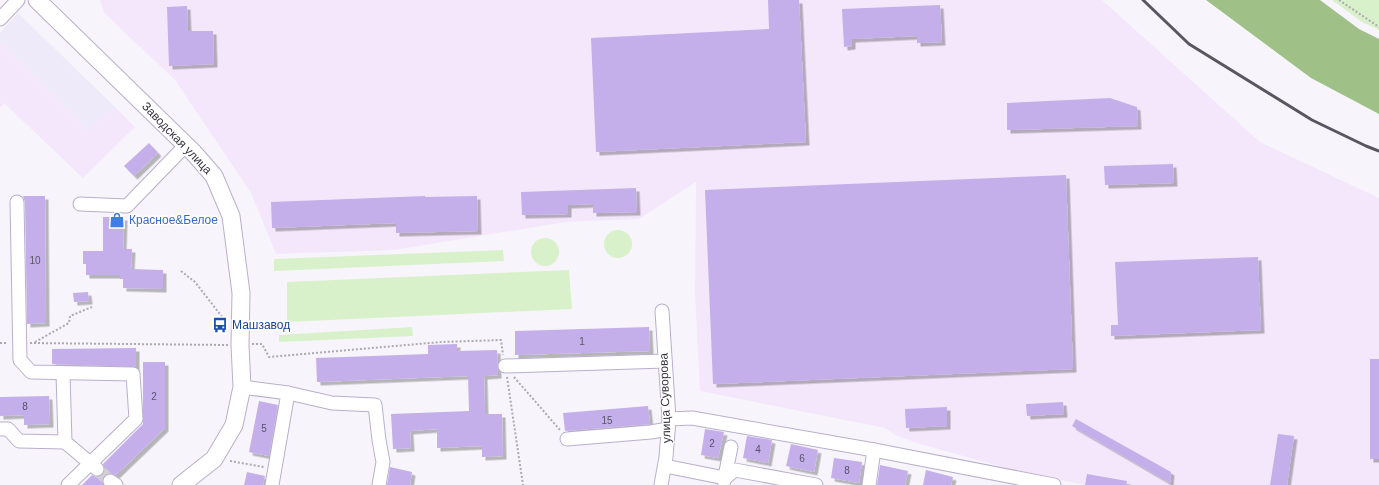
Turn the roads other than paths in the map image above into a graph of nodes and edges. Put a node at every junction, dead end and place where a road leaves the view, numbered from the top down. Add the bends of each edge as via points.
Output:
1 (18, 0) edge
2 (37, 0) edge
3 (0, 19) edge
4 (186, 145) junction
5 (17, 202) dead end
6 (80, 204) dead end
7 (662, 311) dead end
8 (665, 361) junction
9 (505, 366) road end
10 (62, 373) junction
11 (242, 387) junction
12 (288, 393) junction
13 (668, 424) junction
14 (0, 429) edge
15 (567, 439) road end
16 (65, 442) junction
17 (731, 447) dead end
18 (874, 450) junction
19 (94, 466) junction
20 (665, 466) junction
21 (724, 481) edge
22 (68, 485) edge
23 (181, 485) edge
24 (272, 485) edge
25 (379, 485) edge
26 (661, 485) edge
27 (816, 485) edge
28 (869, 485) edge
29 (1054, 485) edge

1 - 3 street
2 - 4 main road, Заводская улица
4 - 6 street via 127,206
4 - 11 main road, Заводская улица via 214,176 231,216 241,293
5 - 10 street via 20,360 31,372
7 - 8 street, улица Суворова
8 - 9 street
8 - 13 street, улица Суворова
10 - 16 street
10 - 19 street via 133,374 136,419
11 - 12 street
11 - 23 main road, Заводская улица via 234,425 214,459
12 - 24 street
12 - 25 street via 332,403 375,405 383,462
13 - 15 street via 651,432
13 - 18 street via 692,418
13 - 20 street, улица Суворова
14 - 16 street via 8,429 19,441
16 - 19 street
17 - 21 street
18 - 28 street
18 - 29 street
19 - 22 street
20 - 21 street
20 - 26 street, улица Суворова
21 - 27 street via 735,470

